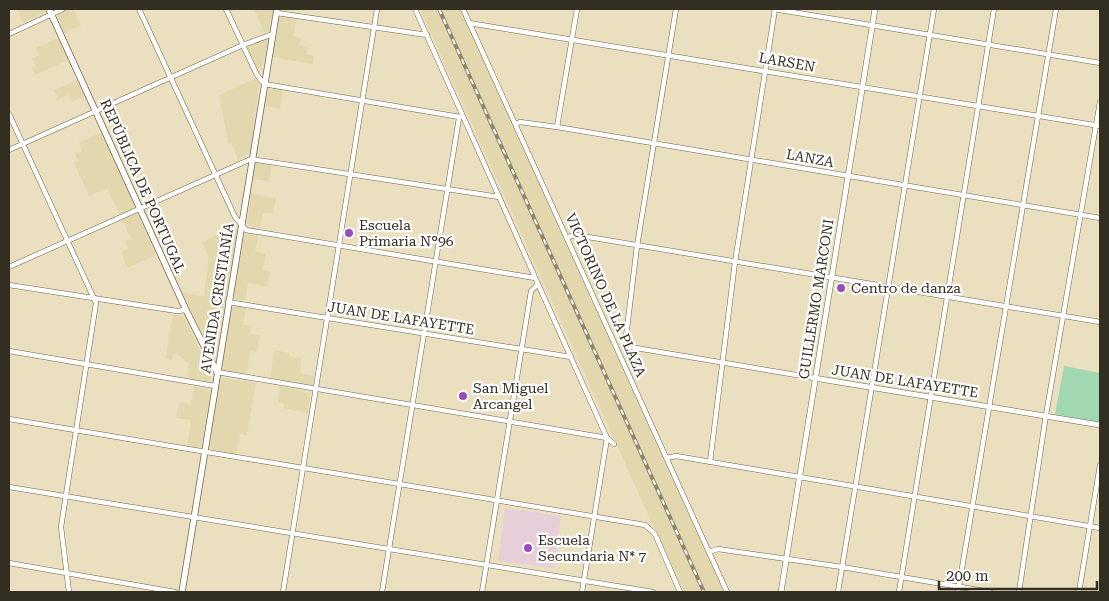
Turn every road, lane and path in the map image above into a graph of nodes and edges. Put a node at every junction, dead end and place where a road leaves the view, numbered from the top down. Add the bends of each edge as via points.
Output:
1 (63, 9) edge
2 (139, 9) edge
3 (226, 9) edge
4 (377, 9) edge
5 (415, 9) edge
6 (463, 9) edge
7 (577, 9) edge
8 (676, 9) edge
9 (774, 9) edge
10 (875, 9) edge
11 (934, 9) edge
12 (994, 9) edge
13 (1056, 9) edge
14 (50, 11) edge
15 (277, 11) edge
16 (469, 23) junction
17 (873, 25) junction
18 (374, 28) junction
19 (9, 34) edge
20 (273, 34) junction
21 (931, 34) junction
22 (427, 36) junction
23 (573, 38) junction
24 (989, 44) junction
25 (243, 45) junction
26 (670, 54) junction
27 (1048, 54) junction
28 (1100, 63) edge
29 (765, 70) junction
30 (170, 77) junction
31 (264, 84) junction
32 (863, 87) junction
33 (921, 96) junction
34 (361, 101) junction
35 (1100, 102) edge
36 (979, 105) junction
37 (96, 111) junction
38 (9, 114) edge
39 (1038, 115) junction
40 (461, 117) junction
41 (516, 124) junction
42 (1098, 126) edge
43 (557, 127) junction
44 (22, 144) junction
45 (654, 144) junction
46 (9, 150) edge
47 (252, 159) junction
48 (751, 159) junction
49 (350, 173) junction
50 (214, 174) junction
51 (848, 176) junction
52 (905, 184) junction
53 (448, 189) junction
54 (964, 194) junction
55 (499, 197) junction
56 (1024, 205) junction
57 (140, 208) junction
58 (1081, 214) junction
59 (1100, 218) edge
60 (242, 227) junction
61 (568, 237) junction
62 (66, 242) junction
63 (339, 245) junction
64 (637, 246) junction
65 (436, 261) junction
66 (735, 262) junction
67 (9, 267) edge
68 (831, 277) junction
69 (535, 278) junction
70 (538, 284) junction
71 (9, 285) edge
72 (888, 287) junction
73 (947, 297) junction
74 (93, 298) junction
75 (228, 302) junction
76 (1005, 307) junction
77 (186, 310) junction
78 (1064, 317) junction
79 (327, 318) junction
80 (1100, 322) edge
81 (424, 333) junction
82 (625, 345) junction
83 (617, 348) junction
84 (522, 349) junction
85 (9, 351) edge
86 (570, 357) junction
87 (722, 362) junction
88 (86, 365) junction
89 (217, 372) junction
90 (814, 378) junction
91 (215, 386) junction
92 (872, 387) junction
93 (315, 390) junction
94 (931, 397) junction
95 (412, 405) junction
96 (989, 406) junction
97 (1046, 415) junction
98 (9, 419) edge
99 (510, 421) junction
100 (1100, 425) edge
101 (75, 430) junction
102 (607, 438) junction
103 (614, 444) dead end
104 (205, 452) junction
105 (667, 458) junction
106 (710, 462) junction
107 (1100, 465) edge
108 (302, 469) junction
109 (799, 477) junction
110 (400, 485) junction
111 (9, 486) edge
112 (855, 487) junction
113 (64, 495) junction
114 (914, 496) junction
115 (497, 501) junction
116 (973, 506) junction
117 (594, 516) junction
118 (1031, 516) junction
119 (195, 517) junction
120 (1090, 526) junction
121 (1100, 528) edge
122 (293, 534) junction
123 (389, 550) junction
124 (709, 552) junction
125 (786, 558) junction
126 (9, 563) edge
127 (486, 565) junction
128 (842, 566) junction
129 (67, 573) junction
130 (901, 577) junction
131 (584, 581) junction
132 (958, 590) edge
133 (69, 592) edge
134 (175, 592) edge
135 (182, 592) edge
136 (283, 592) edge
137 (382, 592) edge
138 (482, 592) edge
139 (582, 592) edge
140 (653, 592) edge
141 (680, 592) edge
142 (728, 592) edge
143 (781, 592) edge
144 (838, 592) edge
145 (899, 592) edge
146 (990, 592) edge
147 (1019, 592) edge
148 (1078, 592) edge

1 - 14 street
2 - 30 street
3 - 25 street
4 - 18 street
5 - 22 street
6 - 16 street, VICTORINO DE LA PLAZA
7 - 23 street
8 - 26 street
9 - 17 street
9 - 29 street
10 - 17 street, GUILLERMO MARCONI
11 - 21 street
12 - 24 street
13 - 27 street
14 - 19 street
14 - 37 main road, REPÚBLICA DE PORTUGAL
15 - 18 street
15 - 20 main road, AVENIDA CRISTIANÍA
16 - 23 street, LARSEN
16 - 41 street, VICTORINO DE LA PLAZA
17 - 21 street
17 - 32 street, GUILLERMO MARCONI
18 - 22 street
18 - 34 street
20 - 25 street
20 - 31 main road, AVENIDA CRISTIANÍA
21 - 24 street
21 - 33 street
22 - 40 street
23 - 26 street, LARSEN
23 - 43 street
24 - 27 street
24 - 36 street
25 - 30 street
25 - 31 street
26 - 29 street, LARSEN
26 - 45 street
27 - 28 street
27 - 39 street
29 - 32 street, LARSEN
29 - 48 street
30 - 37 street
30 - 50 street
31 - 34 street
31 - 47 main road, AVENIDA CRISTIANÍA
32 - 33 street, LARSEN
32 - 51 street, GUILLERMO MARCONI
33 - 36 street, LARSEN
33 - 52 street
34 - 40 street
34 - 49 street
35 - 42 street
36 - 39 street, LARSEN
36 - 54 street
37 - 44 street
37 - 57 main road, REPÚBLICA DE PORTUGAL
38 - 44 street
39 - 42 street, LARSEN
39 - 56 street
40 - 53 street
40 - 55 street
41 - 43 street, LANZA
41 - 61 street, VICTORINO DE LA PLAZA
42 - 58 street
43 - 45 street, LANZA
44 - 46 street
44 - 62 street
45 - 48 street, LANZA
45 - 64 street
47 - 49 street
47 - 50 street
47 - 60 main road, AVENIDA CRISTIANÍA
48 - 51 street, LANZA
48 - 66 street
49 - 53 street
49 - 63 street
50 - 57 street
50 - 60 street
51 - 52 street, LANZA
51 - 68 street, GUILLERMO MARCONI
52 - 54 street, LANZA
52 - 72 street
53 - 55 street
53 - 65 street
54 - 56 street, LANZA
54 - 73 street
55 - 69 street
56 - 58 street, LANZA
56 - 76 street
57 - 62 street
57 - 77 main road, REPÚBLICA DE PORTUGAL
58 - 59 street, LANZA
58 - 78 street
60 - 63 street
60 - 75 main road, AVENIDA CRISTIANÍA
61 - 64 street
61 - 83 street, VICTORINO DE LA PLAZA
62 - 67 street
62 - 74 street
63 - 65 street
63 - 79 street
64 - 66 street
64 - 82 street
65 - 69 street
65 - 81 street
66 - 68 street
66 - 87 street
68 - 72 street
68 - 90 street, GUILLERMO MARCONI
69 - 70 street
70 - 84 street via 532,291
70 - 86 street
71 - 74 street
72 - 73 street
72 - 92 street
73 - 76 street
73 - 94 street
74 - 77 street
74 - 88 street via 96,303
75 - 79 street, JUAN DE LAFAYETTE
75 - 89 main road, AVENIDA CRISTIANÍA
76 - 78 street
76 - 96 street
77 - 89 main road, REPÚBLICA DE PORTUGAL
78 - 80 street
78 - 97 street
79 - 81 street, JUAN DE LAFAYETTE
79 - 93 street
81 - 84 street, JUAN DE LAFAYETTE
81 - 95 street
82 - 83 street
82 - 87 street, JUAN DE LAFAYETTE
83 - 105 street, VICTORINO DE LA PLAZA
84 - 86 street, JUAN DE LAFAYETTE
84 - 99 street
85 - 88 street
86 - 102 street
87 - 90 street, JUAN DE LAFAYETTE
87 - 106 street
88 - 91 street
88 - 101 street
89 - 91 main road, AVENIDA CRISTIANÍA
89 - 93 street
90 - 92 street, JUAN DE LAFAYETTE
90 - 109 street, GUILLERMO MARCONI
91 - 104 main road, AVENIDA CRISTIANÍA
92 - 94 street, JUAN DE LAFAYETTE
92 - 112 street
93 - 95 street
93 - 108 street
94 - 96 street, JUAN DE LAFAYETTE
94 - 114 street
95 - 99 street
95 - 110 street
96 - 97 street, JUAN DE LAFAYETTE
96 - 116 street
97 - 100 street, JUAN DE LAFAYETTE
97 - 118 street
98 - 101 street
99 - 102 street
99 - 115 street
101 - 104 street
101 - 113 street
102 - 103 street
102 - 117 street
104 - 108 street
104 - 119 main road, AVENIDA CRISTIANÍA
105 - 106 street via 676,456
105 - 124 street, VICTORINO DE LA PLAZA
106 - 109 street
107 - 120 street
108 - 110 street
108 - 122 street
109 - 112 street
109 - 125 street, GUILLERMO MARCONI
110 - 115 street
110 - 123 street
111 - 113 street
112 - 114 street
112 - 128 street
113 - 119 street
113 - 129 street via 60,534
114 - 116 street
114 - 130 street
115 - 117 street
115 - 127 street
116 - 118 street
116 - 132 street
117 - 131 street
117 - 141 street via 645,525 651,529
118 - 120 street
118 - 147 street
119 - 122 street
119 - 135 main road, AVENIDA CRISTIANÍA
120 - 121 street
120 - 148 street
122 - 123 street
122 - 136 street
123 - 127 street
123 - 137 street
124 - 125 street via 718,549
124 - 142 street, VICTORINO DE LA PLAZA
125 - 128 street
125 - 143 street, GUILLERMO MARCONI
126 - 129 street
127 - 131 street
127 - 138 street
128 - 130 street
128 - 144 street
129 - 133 street
129 - 134 street
130 - 132 street
130 - 145 street
131 - 139 street
131 - 140 street
132 - 146 street

